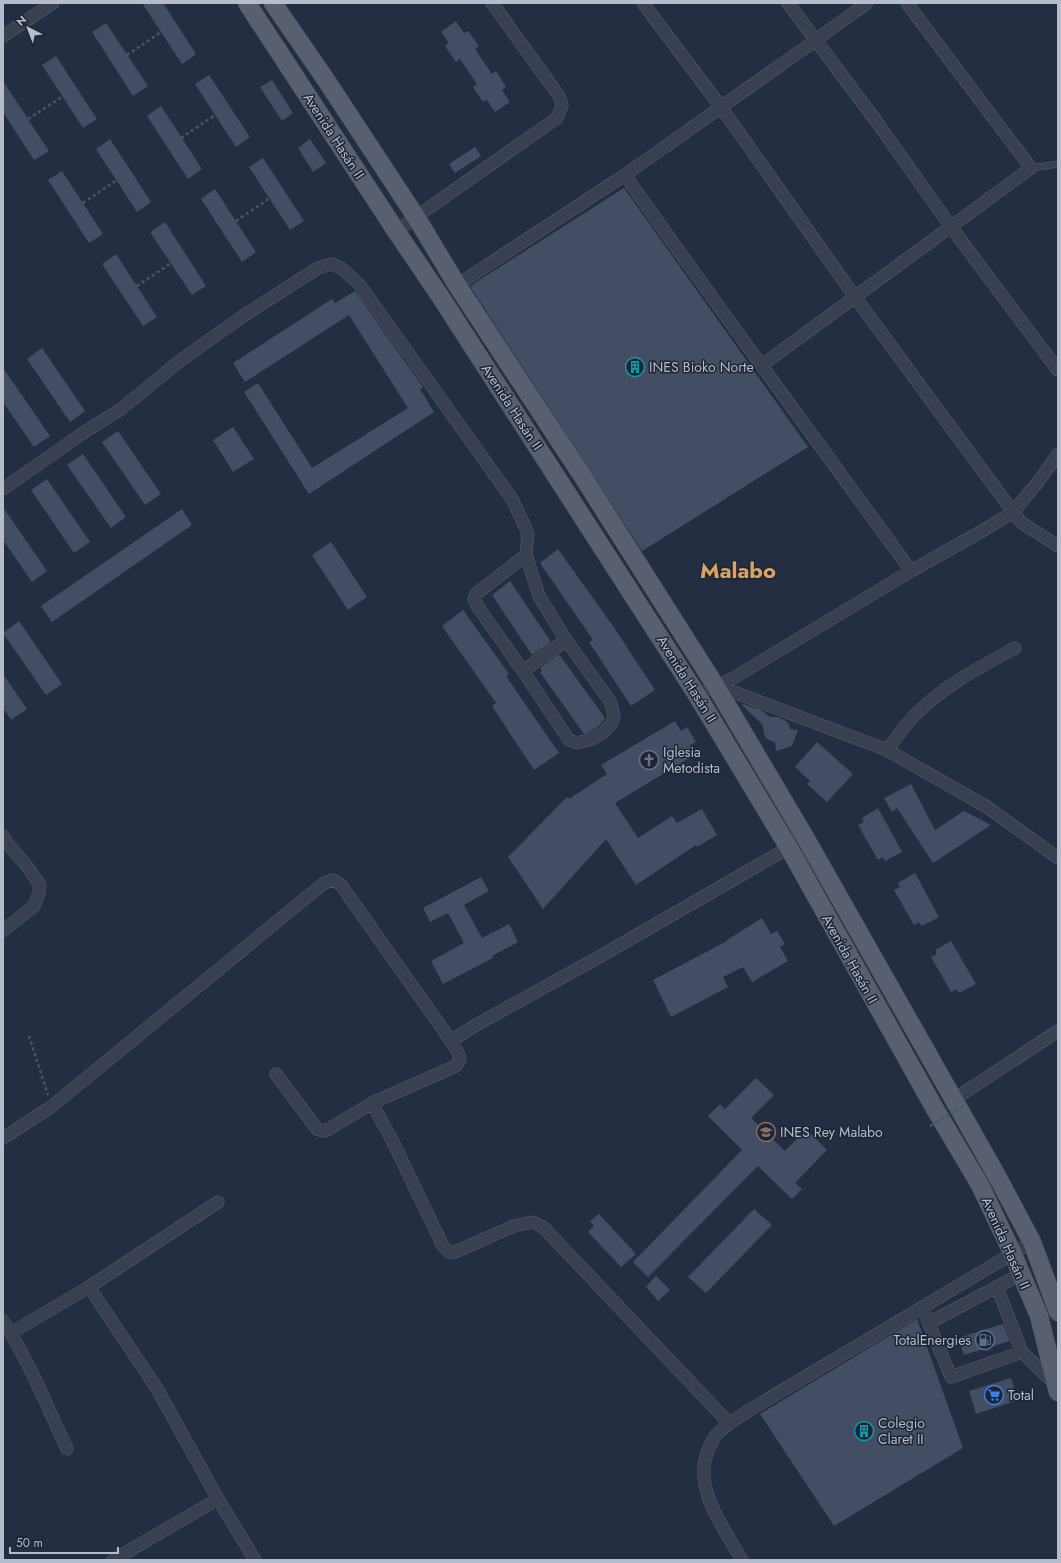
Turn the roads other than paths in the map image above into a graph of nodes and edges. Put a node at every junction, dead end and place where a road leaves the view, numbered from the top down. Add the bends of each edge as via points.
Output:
1 (53, 3) edge
2 (247, 3) edge
3 (272, 3) edge
4 (492, 3) edge
5 (643, 3) edge
6 (788, 3) edge
7 (866, 3) edge
8 (907, 3) edge
9 (3, 36) edge
10 (816, 40) junction
11 (721, 107) junction
12 (1058, 164) edge
13 (1031, 168) junction
14 (625, 175) junction
15 (416, 217) junction
16 (951, 227) junction
17 (396, 231) junction
18 (457, 285) junction
19 (855, 297) junction
20 (762, 365) junction
21 (1058, 370) edge
22 (1058, 454) edge
23 (3, 489) edge
24 (1013, 512) junction
25 (1058, 546) edge
26 (526, 555) junction
27 (911, 571) junction
28 (566, 640) junction
29 (1015, 648) dead end
30 (523, 671) junction
31 (715, 685) junction
32 (697, 695) junction
33 (887, 750) junction
34 (805, 837) junction
35 (4, 842) edge
36 (789, 848) junction
37 (1058, 858) edge
38 (3, 931) edge
39 (1058, 1031) edge
40 (451, 1041) junction
41 (276, 1074) dead end
42 (959, 1102) junction
43 (372, 1103) junction
44 (3, 1138) edge
45 (218, 1202) dead end
46 (1032, 1242) junction
47 (1012, 1252) junction
48 (1021, 1274) junction
49 (90, 1287) junction
50 (997, 1287) junction
51 (922, 1307) junction
52 (1058, 1312) edge
53 (3, 1320) edge
54 (929, 1323) junction
55 (11, 1333) junction
56 (1022, 1352) junction
57 (1058, 1389) edge
58 (729, 1423) junction
59 (67, 1449) dead end
60 (218, 1499) junction
61 (113, 1560) edge
62 (255, 1560) edge
63 (742, 1560) edge

1 - 9 street
2 - 17 main road, Avenida Hasán II
3 - 15 main road, Avenida Hasán II
4 - 15 street via 559,96 562,105 557,118
5 - 11 street
6 - 10 street
7 - 10 street
8 - 13 street
10 - 11 street
10 - 16 street
11 - 14 street
11 - 19 street
12 - 13 lane
13 - 16 street
14 - 18 street
14 - 20 street
15 - 17 street
15 - 18 main road, Avenida Hasán II
16 - 19 street
16 - 21 street
17 - 32 main road, Avenida Hasán II
18 - 31 main road, Avenida Hasán II
19 - 20 street
19 - 24 street
20 - 27 street
22 - 24 street
23 - 26 street via 121,409 181,360 243,316 318,268 332,264 341,268 359,284 512,499 528,533
24 - 25 street via 1022,523
24 - 27 street
26 - 28 street via 539,596
26 - 30 street via 476,594 474,599
27 - 31 street via 734,677
28 - 30 street
28 - 30 street via 610,701 614,715 612,723 604,732 577,743 570,740
29 - 33 street via 940,693 904,727
31 - 32 street
31 - 33 street
31 - 34 main road, Avenida Hasán II
32 - 36 main road, Avenida Hasán II
33 - 37 street via 987,807
34 - 36 street
34 - 42 main road, Avenida Hasán II
35 - 38 street via 26,865 40,885 34,906
36 - 40 street
36 - 47 main road, Avenida Hasán II via 935,1110 980,1185
39 - 42 street
40 - 43 street via 460,1060 456,1066
40 - 44 street via 341,885 333,880 324,883 51,1107
41 - 43 street via 317,1129 322,1131
42 - 46 main road, Avenida Hasán II
43 - 58 street via 443,1246 449,1252 455,1252 514,1226 533,1222 543,1227
45 - 49 street
46 - 47 street
46 - 52 main road, Avenida Hasán II
47 - 48 main road, Avenida Hasán II
47 - 51 street
48 - 50 street
48 - 57 main road, Avenida Hasán II via 1039,1316
49 - 55 street
49 - 60 street via 156,1387
50 - 54 street
50 - 56 street
51 - 54 street
51 - 58 street
53 - 55 street
54 - 56 street via 951,1377
55 - 59 street
56 - 57 street
58 - 63 street via 715,1436 707,1452 704,1467 705,1485 709,1499
60 - 61 street
60 - 62 street

